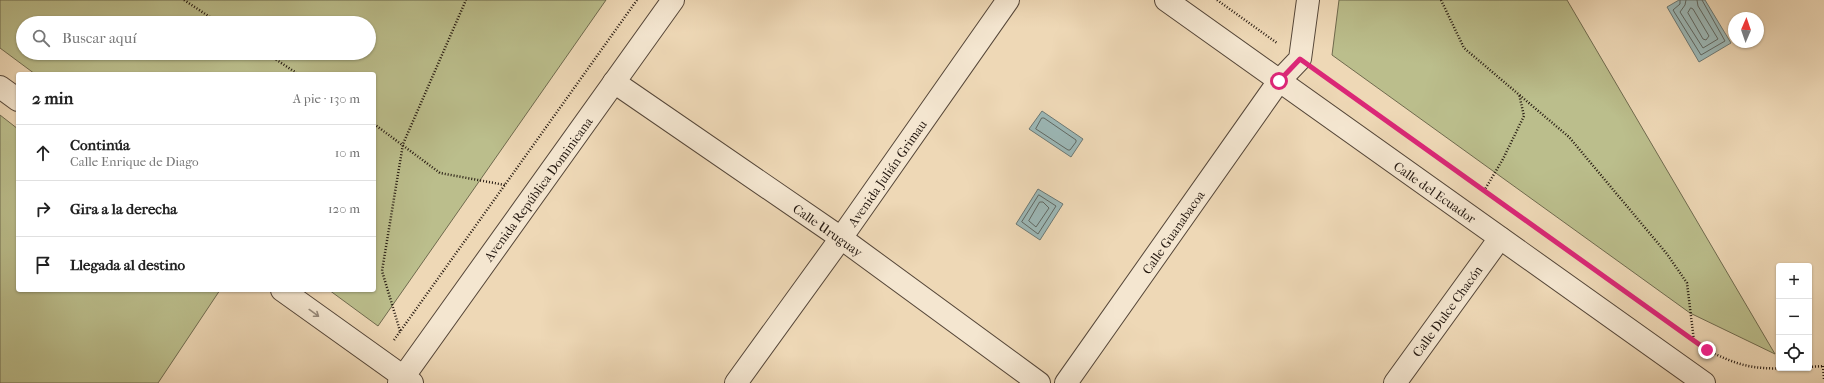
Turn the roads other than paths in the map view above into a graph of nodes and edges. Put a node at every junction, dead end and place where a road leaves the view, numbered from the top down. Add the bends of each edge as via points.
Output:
1 (673, 0) edge
2 (1008, 0) edge
3 (1166, 0) edge
4 (1308, 0) edge
5 (1279, 81) junction
6 (614, 82) junction
7 (0, 87) edge
8 (16, 99) edge
9 (841, 238) junction
10 (1500, 238) junction
11 (285, 292) edge
12 (405, 381) edge
13 (736, 383) edge
14 (1039, 383) edge
15 (1066, 383) edge
16 (1395, 383) edge
17 (1704, 383) edge

1 - 6 street, Avenida República Dominicana
2 - 9 street, Avenida Julián Grimau
3 - 5 street, Calle del Ecuador
4 - 5 street, Calle Guanabacoa via 1300,59
5 - 10 street, Calle del Ecuador
5 - 15 street, Calle Guanabacoa
6 - 9 street, Calle Uruguay
6 - 12 street, Avenida República Dominicana
7 - 8 street
9 - 13 street, Avenida Julián Grimau
9 - 14 street, Calle Uruguay
10 - 16 street, Calle Dulce Chacón
10 - 17 street, Calle del Ecuador
11 -> 12 street

